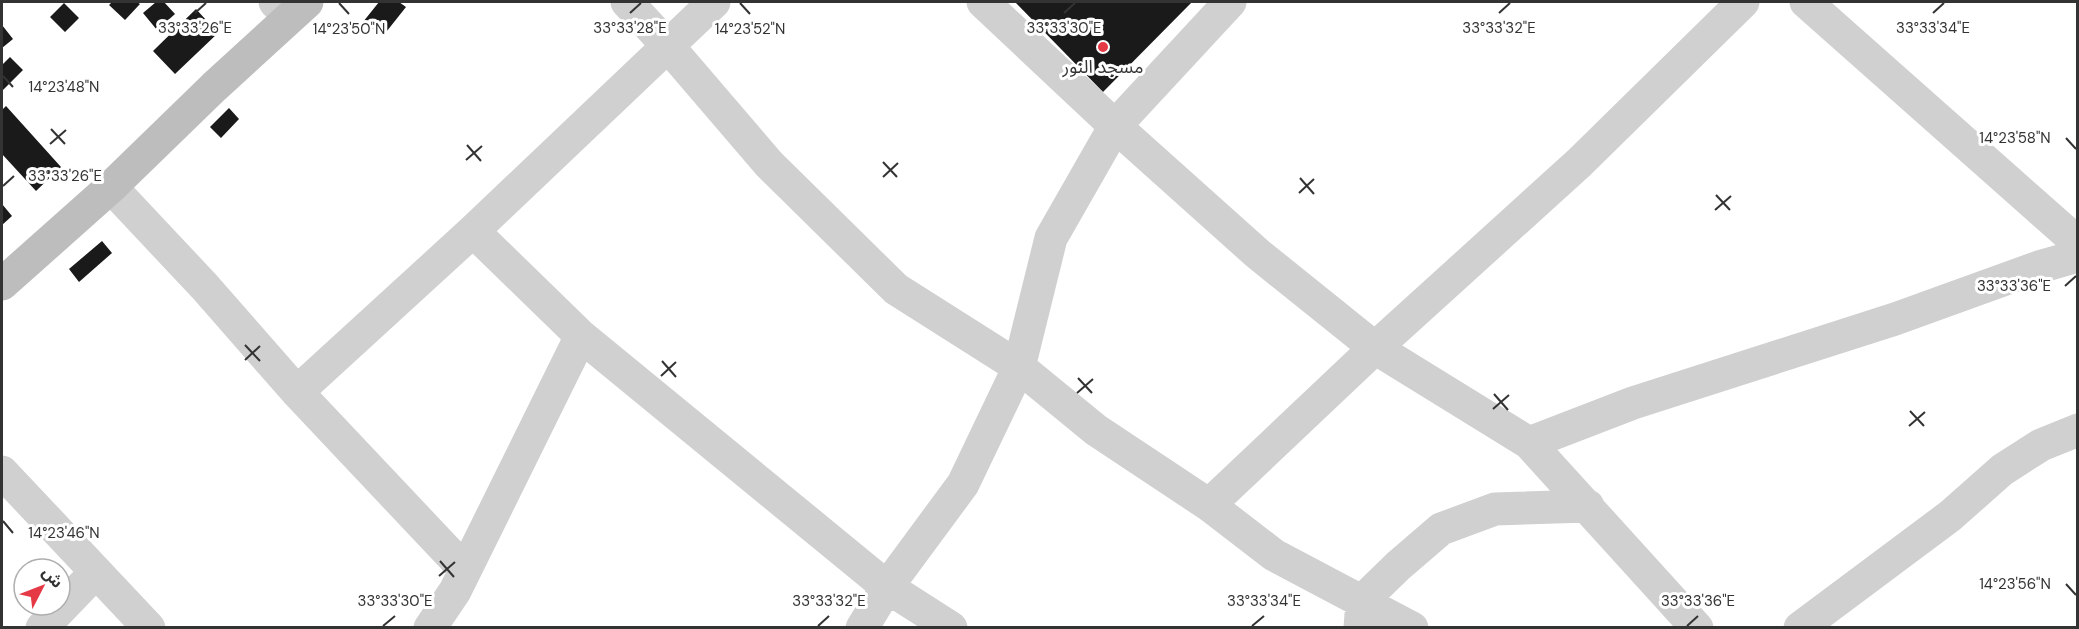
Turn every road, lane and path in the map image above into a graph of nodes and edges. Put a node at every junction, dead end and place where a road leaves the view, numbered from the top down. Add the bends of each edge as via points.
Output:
1 (627, 2) edge
2 (714, 2) edge
3 (983, 2) edge
4 (1230, 2) edge
5 (1743, 2) edge
6 (1806, 2) edge
7 (291, 7) edge
8 (668, 45) junction
9 (1115, 126) junction
10 (111, 187) junction
11 (473, 231) junction
12 (2078, 243) edge
13 (2078, 256) edge
14 (2, 284) edge
15 (581, 336) junction
16 (1375, 348) junction
17 (1019, 366) junction
18 (297, 392) junction
19 (2078, 430) edge
20 (1529, 443) junction
21 (2, 472) edge
22 (1209, 505) junction
23 (1588, 506) junction
24 (465, 570) junction
25 (96, 572) junction
26 (888, 587) junction
27 (1361, 614) edge
28 (42, 627) edge
29 (149, 627) edge
30 (430, 627) edge
31 (862, 627) edge
32 (951, 627) edge
33 (1412, 627) edge
34 (1698, 627) edge
35 (1800, 627) edge

1 - 8 street
2 - 8 street
3 - 9 street
4 - 9 street
5 - 16 street via 1579,163
6 - 12 street
7 - 10 street
8 - 11 street
8 - 17 street via 769,164 896,289
9 - 16 street via 1258,254
9 - 17 street via 1052,238
10 - 14 street
10 - 18 street
11 - 15 street
11 - 18 street
13 - 20 street via 1632,403
15 - 24 street
15 - 26 street
16 - 20 street
16 - 22 street
17 - 22 street via 1096,430
17 - 26 street via 963,484
18 - 24 street
19 - 35 street via 2041,445 2002,470 1950,516
20 - 23 street
21 - 25 street
22 - 27 street
23 - 27 street via 1495,509 1441,529 1398,566
23 - 34 street
24 - 30 street
25 - 28 street
25 - 29 street
26 - 31 street
26 - 32 street
27 - 33 street

